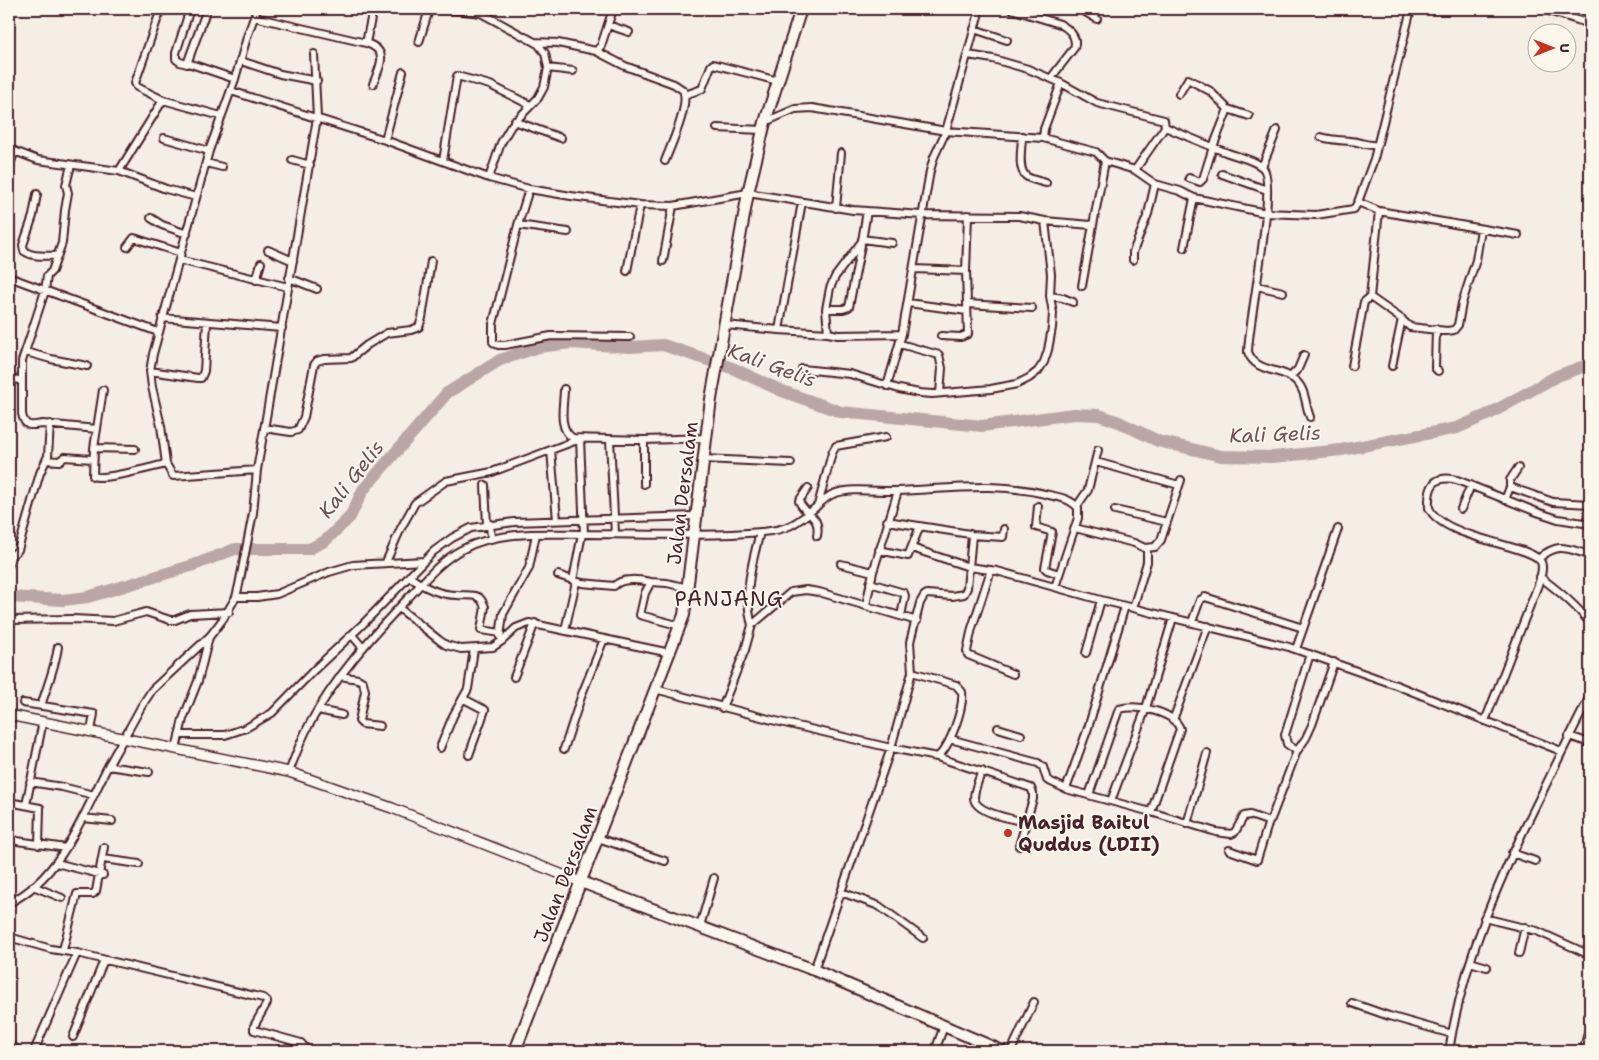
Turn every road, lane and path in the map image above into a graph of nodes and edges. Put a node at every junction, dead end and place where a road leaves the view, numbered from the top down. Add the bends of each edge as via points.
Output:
1 (161, 9) edge
2 (207, 9) edge
3 (257, 9) edge
4 (373, 9) edge
5 (415, 9) edge
6 (613, 9) edge
7 (801, 9) edge
8 (980, 9) edge
9 (1011, 9) edge
10 (1080, 9) edge
11 (1411, 9) edge
12 (1542, 9) edge
13 (429, 10) junction
14 (189, 12) dead end
15 (254, 17) junction
16 (1097, 19) dead end
17 (1590, 24) edge
18 (608, 25) junction
19 (974, 29) junction
20 (629, 32) dead end
21 (1007, 40) dead end
22 (419, 42) dead end
23 (535, 42) junction
24 (366, 44) junction
25 (596, 51) junction
26 (314, 54) dead end
27 (968, 55) junction
28 (241, 61) junction
29 (188, 63) junction
30 (548, 68) junction
31 (574, 71) dead end
32 (403, 72) dead end
33 (1050, 78) junction
34 (235, 79) junction
35 (316, 81) junction
36 (778, 81) junction
37 (1061, 83) junction
38 (373, 84) dead end
39 (231, 91) junction
40 (1179, 94) dead end
41 (685, 95) junction
42 (163, 100) junction
43 (530, 105) junction
44 (1228, 109) junction
45 (221, 116) junction
46 (1249, 116) dead end
47 (317, 118) junction
48 (514, 121) junction
49 (764, 126) junction
50 (1165, 127) junction
51 (717, 128) dead end
52 (1277, 130) dead end
53 (946, 131) junction
54 (1022, 136) junction
55 (1321, 137) dead end
56 (164, 138) dead end
57 (561, 138) dead end
58 (1043, 138) junction
59 (385, 140) junction
60 (1377, 145) junction
61 (1212, 147) junction
62 (12, 150) edge
63 (209, 151) junction
64 (841, 153) dead end
65 (292, 160) dead end
66 (443, 161) junction
67 (665, 161) dead end
68 (1105, 161) junction
69 (206, 163) junction
70 (71, 165) junction
71 (310, 165) junction
72 (9, 167) edge
73 (222, 167) dead end
74 (1262, 167) junction
75 (1135, 170) junction
76 (119, 171) junction
77 (1222, 174) dead end
78 (489, 178) junction
79 (1189, 178) dead end
80 (1046, 183) dead end
81 (1154, 184) junction
82 (529, 189) junction
83 (1267, 190) junction
84 (748, 193) junction
85 (37, 194) dead end
86 (196, 197) junction
87 (1194, 198) junction
88 (802, 202) junction
89 (1358, 202) junction
90 (640, 206) junction
91 (673, 206) junction
92 (836, 208) junction
93 (867, 211) junction
94 (1379, 211) junction
95 (1266, 213) junction
96 (922, 215) junction
97 (968, 215) junction
98 (150, 218) dead end
99 (1045, 221) junction
100 (518, 225) junction
101 (1093, 225) junction
102 (1481, 229) junction
103 (568, 232) dead end
104 (187, 234) junction
105 (1518, 235) dead end
106 (862, 240) junction
107 (892, 243) dead end
108 (127, 247) dead end
109 (1184, 248) dead end
110 (268, 250) dead end
111 (57, 256) junction
112 (180, 257) junction
113 (293, 260) junction
114 (1133, 260) dead end
115 (431, 261) dead end
116 (663, 261) dead end
117 (261, 264) dead end
118 (914, 269) junction
119 (627, 271) dead end
120 (966, 271) junction
121 (9, 277) edge
122 (289, 278) junction
123 (256, 280) junction
124 (1082, 286) dead end
125 (1257, 286) junction
126 (288, 287) junction
127 (317, 289) dead end
128 (45, 291) junction
129 (1283, 292) dead end
130 (1050, 296) junction
131 (1370, 297) junction
132 (1073, 302) dead end
133 (908, 304) junction
134 (967, 308) junction
135 (1032, 308) dead end
136 (826, 310) junction
137 (162, 318) junction
138 (1402, 320) junction
139 (207, 323) junction
140 (725, 325) junction
141 (282, 328) junction
142 (1436, 329) junction
143 (779, 330) junction
144 (158, 332) junction
145 (828, 334) junction
146 (902, 334) junction
147 (941, 336) dead end
148 (630, 337) dead end
149 (900, 344) junction
150 (26, 352) junction
151 (1304, 355) dead end
152 (87, 366) dead end
153 (1352, 366) dead end
154 (1392, 366) dead end
155 (802, 368) dead end
156 (150, 371) junction
157 (1438, 372) dead end
158 (1291, 376) junction
159 (9, 377) edge
160 (22, 381) junction
161 (887, 386) junction
162 (564, 389) dead end
163 (103, 390) dead end
164 (940, 393) junction
165 (1310, 417) dead end
166 (50, 424) junction
167 (264, 428) junction
168 (96, 430) junction
169 (886, 437) dead end
170 (706, 438) junction
171 (580, 439) junction
172 (610, 440) junction
173 (644, 440) junction
174 (94, 448) junction
175 (135, 449) dead end
176 (552, 450) junction
177 (1098, 450) dead end
178 (92, 459) junction
179 (703, 459) junction
180 (46, 460) junction
181 (1096, 462) junction
182 (791, 463) dead end
183 (166, 464) junction
184 (1518, 468) dead end
185 (257, 470) junction
186 (644, 484) dead end
187 (484, 485) dead end
188 (1471, 485) junction
189 (1510, 487) junction
190 (808, 488) dead end
191 (898, 491) junction
192 (1505, 500) junction
193 (1590, 504) edge
194 (9, 505) edge
195 (817, 506) junction
196 (1038, 506) dead end
197 (1077, 506) junction
198 (1462, 509) dead end
199 (1115, 510) dead end
200 (808, 514) junction
201 (695, 517) junction
202 (9, 519) edge
203 (584, 519) junction
204 (557, 520) junction
205 (614, 520) junction
206 (888, 521) junction
207 (1167, 522) junction
208 (1590, 524) edge
209 (489, 525) junction
210 (920, 526) junction
211 (1075, 528) junction
212 (1004, 529) dead end
213 (1338, 529) dead end
214 (615, 532) junction
215 (760, 532) junction
216 (536, 534) junction
217 (583, 534) junction
218 (694, 534) junction
219 (971, 535) junction
220 (817, 536) dead end
221 (491, 539) junction
222 (912, 548) junction
223 (1145, 548) junction
224 (879, 550) junction
225 (1590, 555) edge
226 (10, 556) edge
227 (1538, 559) junction
228 (424, 561) junction
229 (386, 562) junction
230 (9, 564) edge
231 (841, 564) dead end
232 (969, 567) junction
233 (991, 570) junction
234 (873, 572) junction
235 (1059, 574) junction
236 (558, 575) dead end
237 (410, 577) junction
238 (1540, 577) junction
239 (575, 581) junction
240 (651, 582) junction
241 (870, 583) junction
242 (419, 585) junction
243 (1055, 587) junction
244 (688, 588) junction
245 (236, 597) junction
246 (1101, 600) junction
247 (866, 605) junction
248 (1126, 606) junction
249 (398, 608) junction
250 (1133, 608) junction
251 (229, 612) junction
252 (901, 616) junction
253 (1173, 618) junction
254 (9, 620) edge
255 (917, 621) junction
256 (1192, 622) junction
257 (535, 623) junction
258 (1590, 623) edge
259 (752, 625) junction
260 (680, 626) junction
261 (1208, 626) junction
262 (1303, 628) junction
263 (566, 630) junction
264 (501, 633) junction
265 (210, 636) junction
266 (354, 637) junction
267 (604, 639) junction
268 (500, 643) junction
269 (58, 647) dead end
270 (363, 648) junction
271 (474, 648) junction
272 (1296, 649) junction
273 (1086, 653) dead end
274 (670, 654) junction
275 (1310, 654) junction
276 (1334, 662) junction
277 (912, 672) junction
278 (1013, 674) dead end
279 (340, 676) junction
280 (514, 677) dead end
281 (655, 690) junction
282 (1590, 696) edge
283 (464, 699) junction
284 (23, 703) dead end
285 (41, 706) junction
286 (722, 708) junction
287 (1146, 708) junction
288 (318, 710) junction
289 (9, 715) edge
290 (342, 715) dead end
291 (1173, 720) junction
292 (43, 721) junction
293 (1485, 721) junction
294 (380, 726) dead end
295 (998, 728) dead end
296 (91, 731) junction
297 (179, 735) junction
298 (1020, 735) dead end
299 (1569, 736) junction
300 (123, 738) junction
301 (950, 739) junction
302 (1590, 743) edge
303 (440, 748) dead end
304 (891, 748) junction
305 (176, 749) junction
306 (564, 749) dead end
307 (1297, 751) junction
308 (1561, 751) junction
309 (1207, 753) dead end
310 (469, 755) dead end
311 (937, 756) junction
312 (108, 766) junction
313 (982, 771) junction
314 (149, 772) dead end
315 (288, 772) junction
316 (30, 782) junction
317 (1066, 789) junction
318 (94, 795) junction
319 (1089, 795) junction
320 (1111, 801) junction
321 (9, 802) edge
322 (26, 805) junction
323 (1151, 812) junction
324 (83, 818) junction
325 (1269, 820) junction
326 (112, 821) dead end
327 (1025, 822) junction
328 (1187, 824) junction
329 (9, 837) edge
330 (598, 838) junction
331 (39, 845) junction
332 (1019, 846) dead end
333 (66, 848) junction
334 (104, 848) dead end
335 (1230, 850) dead end
336 (1512, 853) junction
337 (103, 859) junction
338 (1535, 860) dead end
339 (665, 861) dead end
340 (56, 863) junction
341 (139, 864) dead end
342 (101, 874) junction
343 (714, 878) dead end
344 (581, 882) junction
345 (32, 886) junction
346 (841, 892) junction
347 (62, 898) dead end
348 (9, 903) edge
349 (1484, 918) junction
350 (700, 926) junction
351 (1525, 927) junction
352 (9, 938) edge
353 (923, 938) dead end
354 (63, 950) junction
355 (1519, 953) dead end
356 (77, 954) junction
357 (1590, 955) edge
358 (104, 960) junction
359 (1470, 962) junction
360 (1487, 967) dead end
361 (814, 970) junction
362 (1034, 1002) dead end
363 (1352, 1003) dead end
364 (944, 1026) junction
365 (1590, 1026) edge
366 (1452, 1034) junction
367 (74, 1037) dead end
368 (9, 1044) edge
369 (998, 1050) edge
370 (17, 1051) edge
371 (34, 1051) edge
372 (308, 1051) edge
373 (515, 1051) edge
374 (935, 1051) edge
375 (1011, 1051) edge
376 (1449, 1051) edge
377 (1583, 1051) edge

1 - 42 street via 135,83
2 - 29 street
3 - 15 street
4 - 24 street
5 - 13 street
6 - 18 street
7 - 36 main road, Jalan Dersalam
8 - 19 street
9 - 33 street via 1060,24 1074,38 1074,48
10 - 16 street
11 - 60 street
12 - 17 street
13 - 22 street
13 - 23 street via 481,14
14 - 29 street via 176,53 176,59 183,64
15 - 24 street
15 - 28 street
18 - 20 street
18 - 25 street
19 - 21 street
19 - 27 street
23 - 25 street
23 - 30 street via 545,53
24 - 38 street via 378,48 381,56
25 - 41 street via 679,87
26 - 35 street
27 - 33 street via 1010,64
27 - 53 street
28 - 34 street
28 - 35 street via 280,74
29 - 34 street
30 - 31 street
30 - 43 street via 541,93
32 - 59 street
33 - 37 street
34 - 39 street
35 - 47 street
36 - 41 street via 713,64 702,89
36 - 49 main road, Jalan Dersalam
37 - 50 street via 1097,103 1162,118
37 - 58 street
39 - 45 street
39 - 47 street
40 - 44 street via 1188,80 1210,91
41 - 67 street
42 - 45 street
42 - 76 street
43 - 48 street
43 - 66 street via 490,85 457,76
44 - 46 street
44 - 61 street
45 - 63 street
47 - 59 street
47 - 71 street
48 - 57 street
48 - 78 street via 501,143
49 - 51 street
49 - 53 street via 795,109 812,108
49 - 84 main road, Jalan Dersalam
50 - 61 street
50 - 75 street
52 - 74 street
53 - 54 street
53 - 96 street via 932,164
54 - 58 street
54 - 80 street via 1024,173
55 - 60 street
56 - 63 street
58 - 68 street via 1096,152
59 - 66 street
60 - 89 street
61 - 74 street
61 - 79 street via 1201,181
62 - 70 street via 38,160
62 - 72 street
63 - 69 street
64 - 92 street
65 - 71 street
66 - 78 street
68 - 75 street
68 - 101 street
69 - 73 street
69 - 86 street
70 - 76 street
70 - 111 street via 66,185 68,193 62,240
71 - 113 street
74 - 83 street via 1267,174
75 - 81 street
76 - 86 street via 166,190
77 - 83 street
78 - 82 street
81 - 87 street
81 - 114 street
82 - 90 street
82 - 100 street
83 - 95 street
84 - 88 street
84 - 91 street
84 - 140 main road, Jalan Dersalam
85 - 111 street via 24,251 41,257
86 - 104 street
87 - 95 street
87 - 109 street
88 - 92 street
88 - 143 street
89 - 94 street
89 - 95 street via 1354,209 1325,214
90 - 91 street
90 - 119 street
91 - 116 street
92 - 93 street
93 - 96 street
93 - 106 street
94 - 102 street
94 - 131 street
95 - 125 street
96 - 97 street
96 - 118 street
97 - 99 street via 1019,216
97 - 120 street
98 - 104 street
99 - 101 street
99 - 130 street
100 - 103 street
100 - 148 street via 492,324 493,342 505,345 550,336
101 - 124 street
102 - 105 street
102 - 142 street via 1458,325 1452,331
104 - 112 street
106 - 107 street
106 - 136 street via 835,277
106 - 136 street via 849,306 843,310
108 - 112 street via 134,238
110 - 113 street
111 - 128 street via 47,276
112 - 123 street
112 - 137 street
113 - 122 street
115 - 167 street via 419,327 387,333 350,358 317,361 298,430
117 - 123 street
118 - 120 street
118 - 133 street
120 - 134 street
121 - 128 street
122 - 126 street
122 - 127 street
123 - 126 street
125 - 129 street
125 - 158 street via 1248,346 1250,357 1259,367
126 - 141 street
128 - 144 street
128 - 150 street
130 - 132 street
130 - 164 street via 1052,328 1048,350 1038,371 1006,387
131 - 138 street
131 - 153 street via 1363,307
133 - 134 street
133 - 146 street
134 - 135 street
134 - 147 street via 967,336
136 - 145 street
137 - 139 street
137 - 144 street
138 - 142 street via 1410,327
138 - 154 street
139 - 141 street
139 - 156 street via 201,378
140 - 143 street
140 - 170 main road, Jalan Dersalam
141 - 167 street
142 - 157 street via 1435,368
143 - 145 street
144 - 156 street
145 - 146 street
146 - 149 street
149 - 161 street
149 - 164 street via 939,355 942,368
150 - 152 street
150 - 160 street
151 - 158 street
155 - 161 street via 850,374
156 - 183 street
158 - 165 street via 1302,389
159 - 160 street
160 - 166 street via 23,420 34,426
161 - 164 street via 919,393
162 - 171 street via 564,427 570,437
163 - 168 street
166 - 168 street
166 - 180 street
167 - 185 street
168 - 174 street
169 - 195 street via 836,446
170 - 173 street
170 - 179 main road, Jalan Dersalam
171 - 172 street
171 - 176 street
171 - 203 street
172 - 173 street
172 - 205 street
173 - 186 street
174 - 175 street
174 - 178 street
176 - 204 street
176 - 229 street via 492,472 446,480 415,503
177 - 181 street
178 - 180 street via 65,457 59,461
178 - 183 street via 94,476 98,478
179 - 182 street
179 - 201 main road, Jalan Dersalam
180 - 226 street via 18,550
181 - 197 street via 1088,490
181 - 207 street via 1180,483
183 - 185 street via 174,476
184 - 189 street via 1510,480
185 - 245 street via 253,513
187 - 209 street
188 - 192 street
188 - 198 street
188 - 227 street via 1450,478 1435,482 1429,508 1437,519
189 - 192 street
189 - 193 street via 1553,502
190 - 200 street via 800,501
191 - 195 street via 838,493
191 - 197 street via 1004,486 1052,496
191 - 206 street
192 - 208 street via 1558,519
194 - 202 street
195 - 200 street
196 - 235 street via 1036,527 1052,532 1044,568
197 - 211 street
199 - 207 street
200 - 215 street via 790,527
200 - 220 street via 818,524
201 - 205 street
201 - 218 main road, Jalan Dersalam
203 - 204 street
203 - 205 street
203 - 217 street
204 - 209 street
205 - 214 street
206 - 210 street
206 - 224 street
207 - 223 street via 1158,545
209 - 221 street
209 - 228 street via 471,528 452,538
210 - 219 street
210 - 222 street
211 - 223 street
211 - 235 street
212 - 219 street via 1003,537
213 - 262 street
214 - 217 street
214 - 218 street
215 - 218 street
215 - 259 street via 749,580
216 - 217 street
216 - 221 street
216 - 264 street via 530,568 504,612
217 - 239 street
218 - 244 main road, Jalan Dersalam
219 - 232 street
221 - 242 street via 456,553
222 - 224 street via 908,556
222 - 232 street
223 - 250 street via 1147,562
224 - 234 street
225 - 227 street via 1559,548
226 - 230 street
227 - 238 street via 1542,566
228 - 229 street
228 - 237 street
229 - 245 street via 353,565 270,596
231 - 234 street
232 - 233 street
232 - 255 street via 964,593 958,596 925,595
233 - 243 street
233 - 278 street via 967,651 968,655
234 - 241 street
235 - 243 street
236 - 239 street
237 - 242 street
237 - 266 street
238 - 258 street via 1578,608
238 - 293 street
239 - 240 street via 614,586 624,581
239 - 263 street
240 - 244 street
240 - 260 street via 640,615
241 - 247 street
241 - 252 street via 904,593
242 - 249 street
242 - 264 street via 448,594 478,597 485,606 481,630
243 - 246 street
244 - 260 main road, Jalan Dersalam
245 - 251 street
246 - 248 street
246 - 273 street
247 - 252 street
247 - 259 street via 800,590 786,595
248 - 250 street
248 - 317 street
249 - 270 street
249 - 271 street via 446,645
250 - 253 street
251 - 254 street via 190,614 175,620 146,612 113,621
251 - 265 street
252 - 255 street
253 - 256 street
253 - 287 street
255 - 277 street via 910,645
256 - 261 street
256 - 262 street via 1200,600 1205,597
257 - 263 street
257 - 268 street via 520,626
257 - 280 street
259 - 286 street
260 - 274 main road, Jalan Dersalam
261 - 272 street
261 - 291 street
262 - 272 street
263 - 267 street
264 - 268 street
265 - 297 street
265 - 300 street via 152,690
266 - 270 street
266 - 297 street via 314,670 272,713 255,724 225,735
267 - 274 street
267 - 306 street
268 - 271 street via 493,647
269 - 285 street
270 - 279 street
271 - 283 street
272 - 275 street
274 - 281 main road, Jalan Dersalam
275 - 276 street
275 - 307 street via 1285,735 1288,744
276 - 293 street
276 - 307 street via 1310,729
277 - 301 street via 961,689 962,700
277 - 304 street
279 - 288 street
279 - 294 street via 364,682 359,722
281 - 286 street
281 - 330 main road, Jalan Dersalam
282 - 299 street
283 - 303 street
283 - 310 street via 485,710
284 - 285 street
285 - 296 street via 94,714
286 - 304 street
287 - 291 street
287 - 319 street via 1120,709
287 - 320 street
288 - 290 street
288 - 315 street
289 - 292 main road
291 - 323 street via 1180,731
292 - 296 main road
292 - 316 street
293 - 308 street
295 - 298 street
296 - 300 main road
297 - 305 street
299 - 302 street
299 - 308 street
300 - 305 main road
300 - 312 street
301 - 311 street
301 - 317 street via 1040,764 1047,780
304 - 311 street
304 - 346 street
305 - 315 main road
307 - 325 street
308 - 336 street
309 - 328 street
311 - 313 street
312 - 314 street
312 - 318 street
313 - 327 street via 974,798 976,805
313 - 327 street via 1031,788 1033,799
315 - 344 main road via 392,808
316 - 318 street
316 - 322 street
317 - 319 street
318 - 324 street
319 - 320 street
320 - 323 street
321 - 322 street
322 - 331 street via 40,808
323 - 328 street
324 - 326 street
324 - 333 street
325 - 328 street via 1244,816 1234,833 1229,834
325 - 335 street via 1257,860
327 - 332 street
329 - 331 street via 16,842
330 - 339 street
330 - 344 main road, Jalan Dersalam
331 - 333 street
333 - 340 street
334 - 337 street
336 - 338 street
336 - 349 street
337 - 341 street
337 - 342 street
340 - 342 street
340 - 345 street
342 - 354 street via 95,894 80,893 76,896
343 - 350 street
344 - 350 main road
344 - 373 main road, Jalan Dersalam
345 - 347 street
345 - 348 street
346 - 353 street via 879,906
346 - 361 street
349 - 351 street
349 - 359 street
350 - 361 main road
351 - 355 street
351 - 357 street
352 - 354 street
354 - 356 street
356 - 358 street
356 - 371 street
358 - 367 street
358 - 372 street via 263,998 267,1004 254,1030 301,1043
359 - 360 street
359 - 366 street
361 - 364 main road
362 - 375 street
363 - 366 street
364 - 369 main road
364 - 374 street
365 - 377 street
366 - 376 street
368 - 370 street

